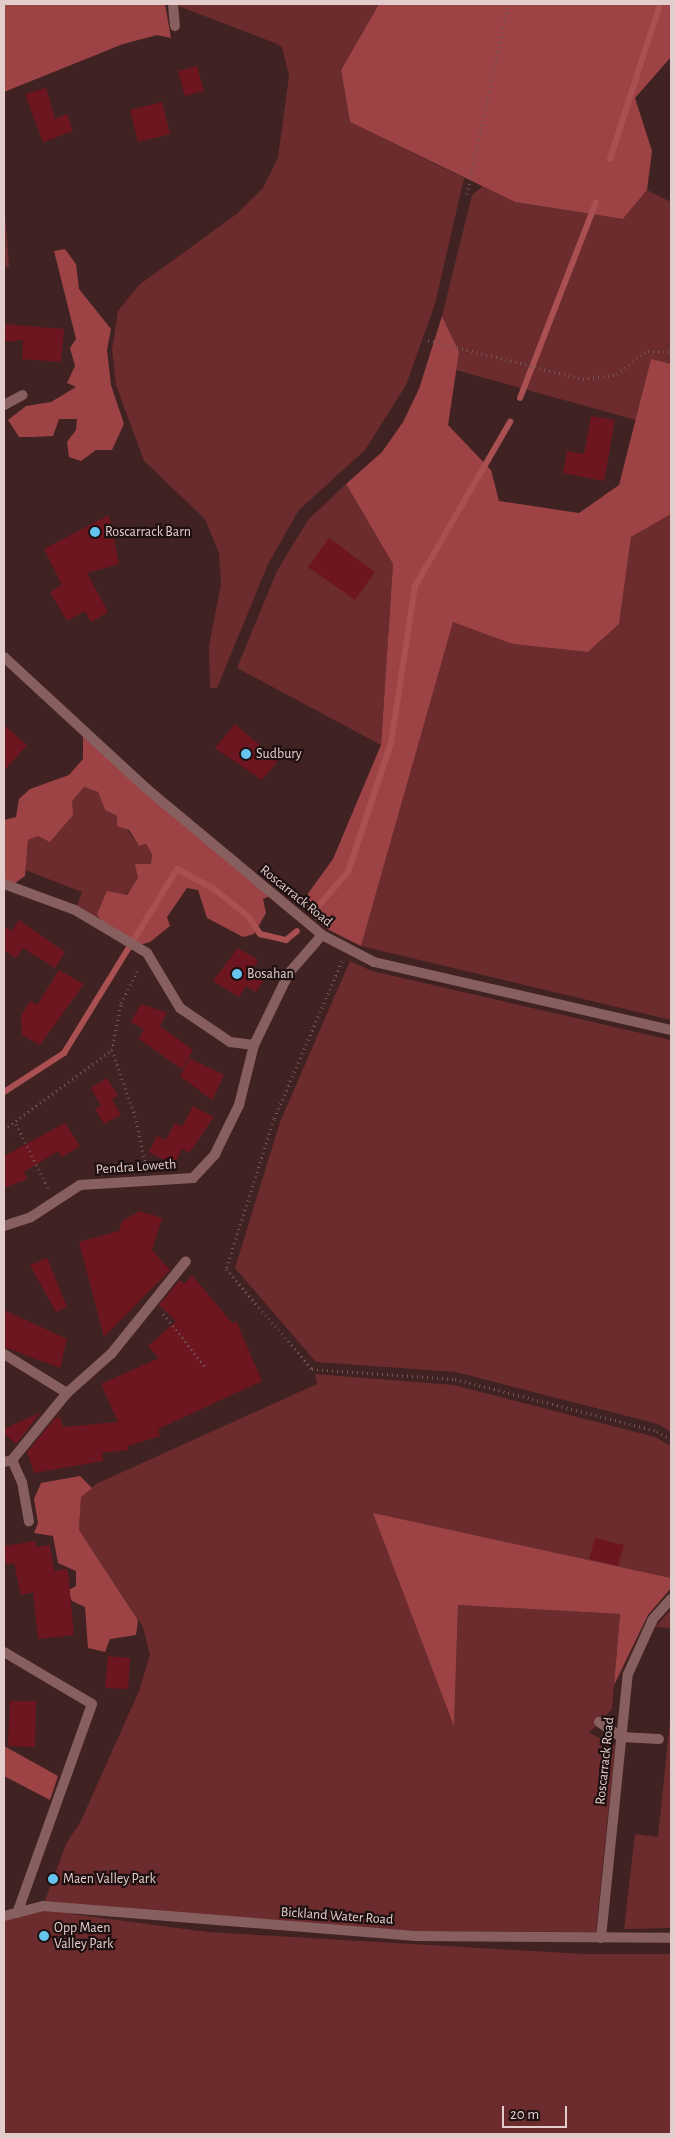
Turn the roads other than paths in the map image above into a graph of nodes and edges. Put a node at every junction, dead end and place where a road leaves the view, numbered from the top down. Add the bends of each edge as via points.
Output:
1 (173, 4) edge
2 (175, 26) dead end
3 (23, 395) dead end
4 (4, 404) edge
5 (4, 657) edge
6 (4, 884) edge
7 (322, 935) junction
8 (671, 1030) edge
9 (254, 1045) junction
10 (4, 1226) edge
11 (186, 1261) dead end
12 (4, 1354) edge
13 (68, 1393) junction
14 (8, 1461) edge
15 (29, 1521) dead end
16 (671, 1599) edge
17 (4, 1652) edge
18 (599, 1722) dead end
19 (621, 1737) junction
20 (659, 1738) dead end
21 (17, 1913) junction
22 (4, 1916) edge
23 (601, 1938) junction
24 (671, 1938) edge

1 - 2 street
3 - 4 street
5 - 7 street, Roscarrack Road via 147,789
6 - 9 street via 75,910 123,937 144,951 180,1008 230,1042
7 - 8 street, Roscarrack Road via 374,962
7 - 9 street, Pendra Loweth via 289,974
9 - 10 street, Pendra Loweth via 239,1106 216,1154 193,1178 151,1178 80,1185 31,1217
11 - 13 street via 111,1354
12 - 13 street
13 - 14 street
14 - 15 street via 22,1482
16 - 19 street, Roscarrack Road via 653,1619 628,1674
17 - 21 street via 92,1704
18 - 19 street
19 - 20 street
19 - 23 street, Roscarrack Road
21 - 22 street, Bickland Water Road
21 - 23 street, Bickland Water Road via 43,1906 416,1936
23 - 24 street, Bickland Water Road

